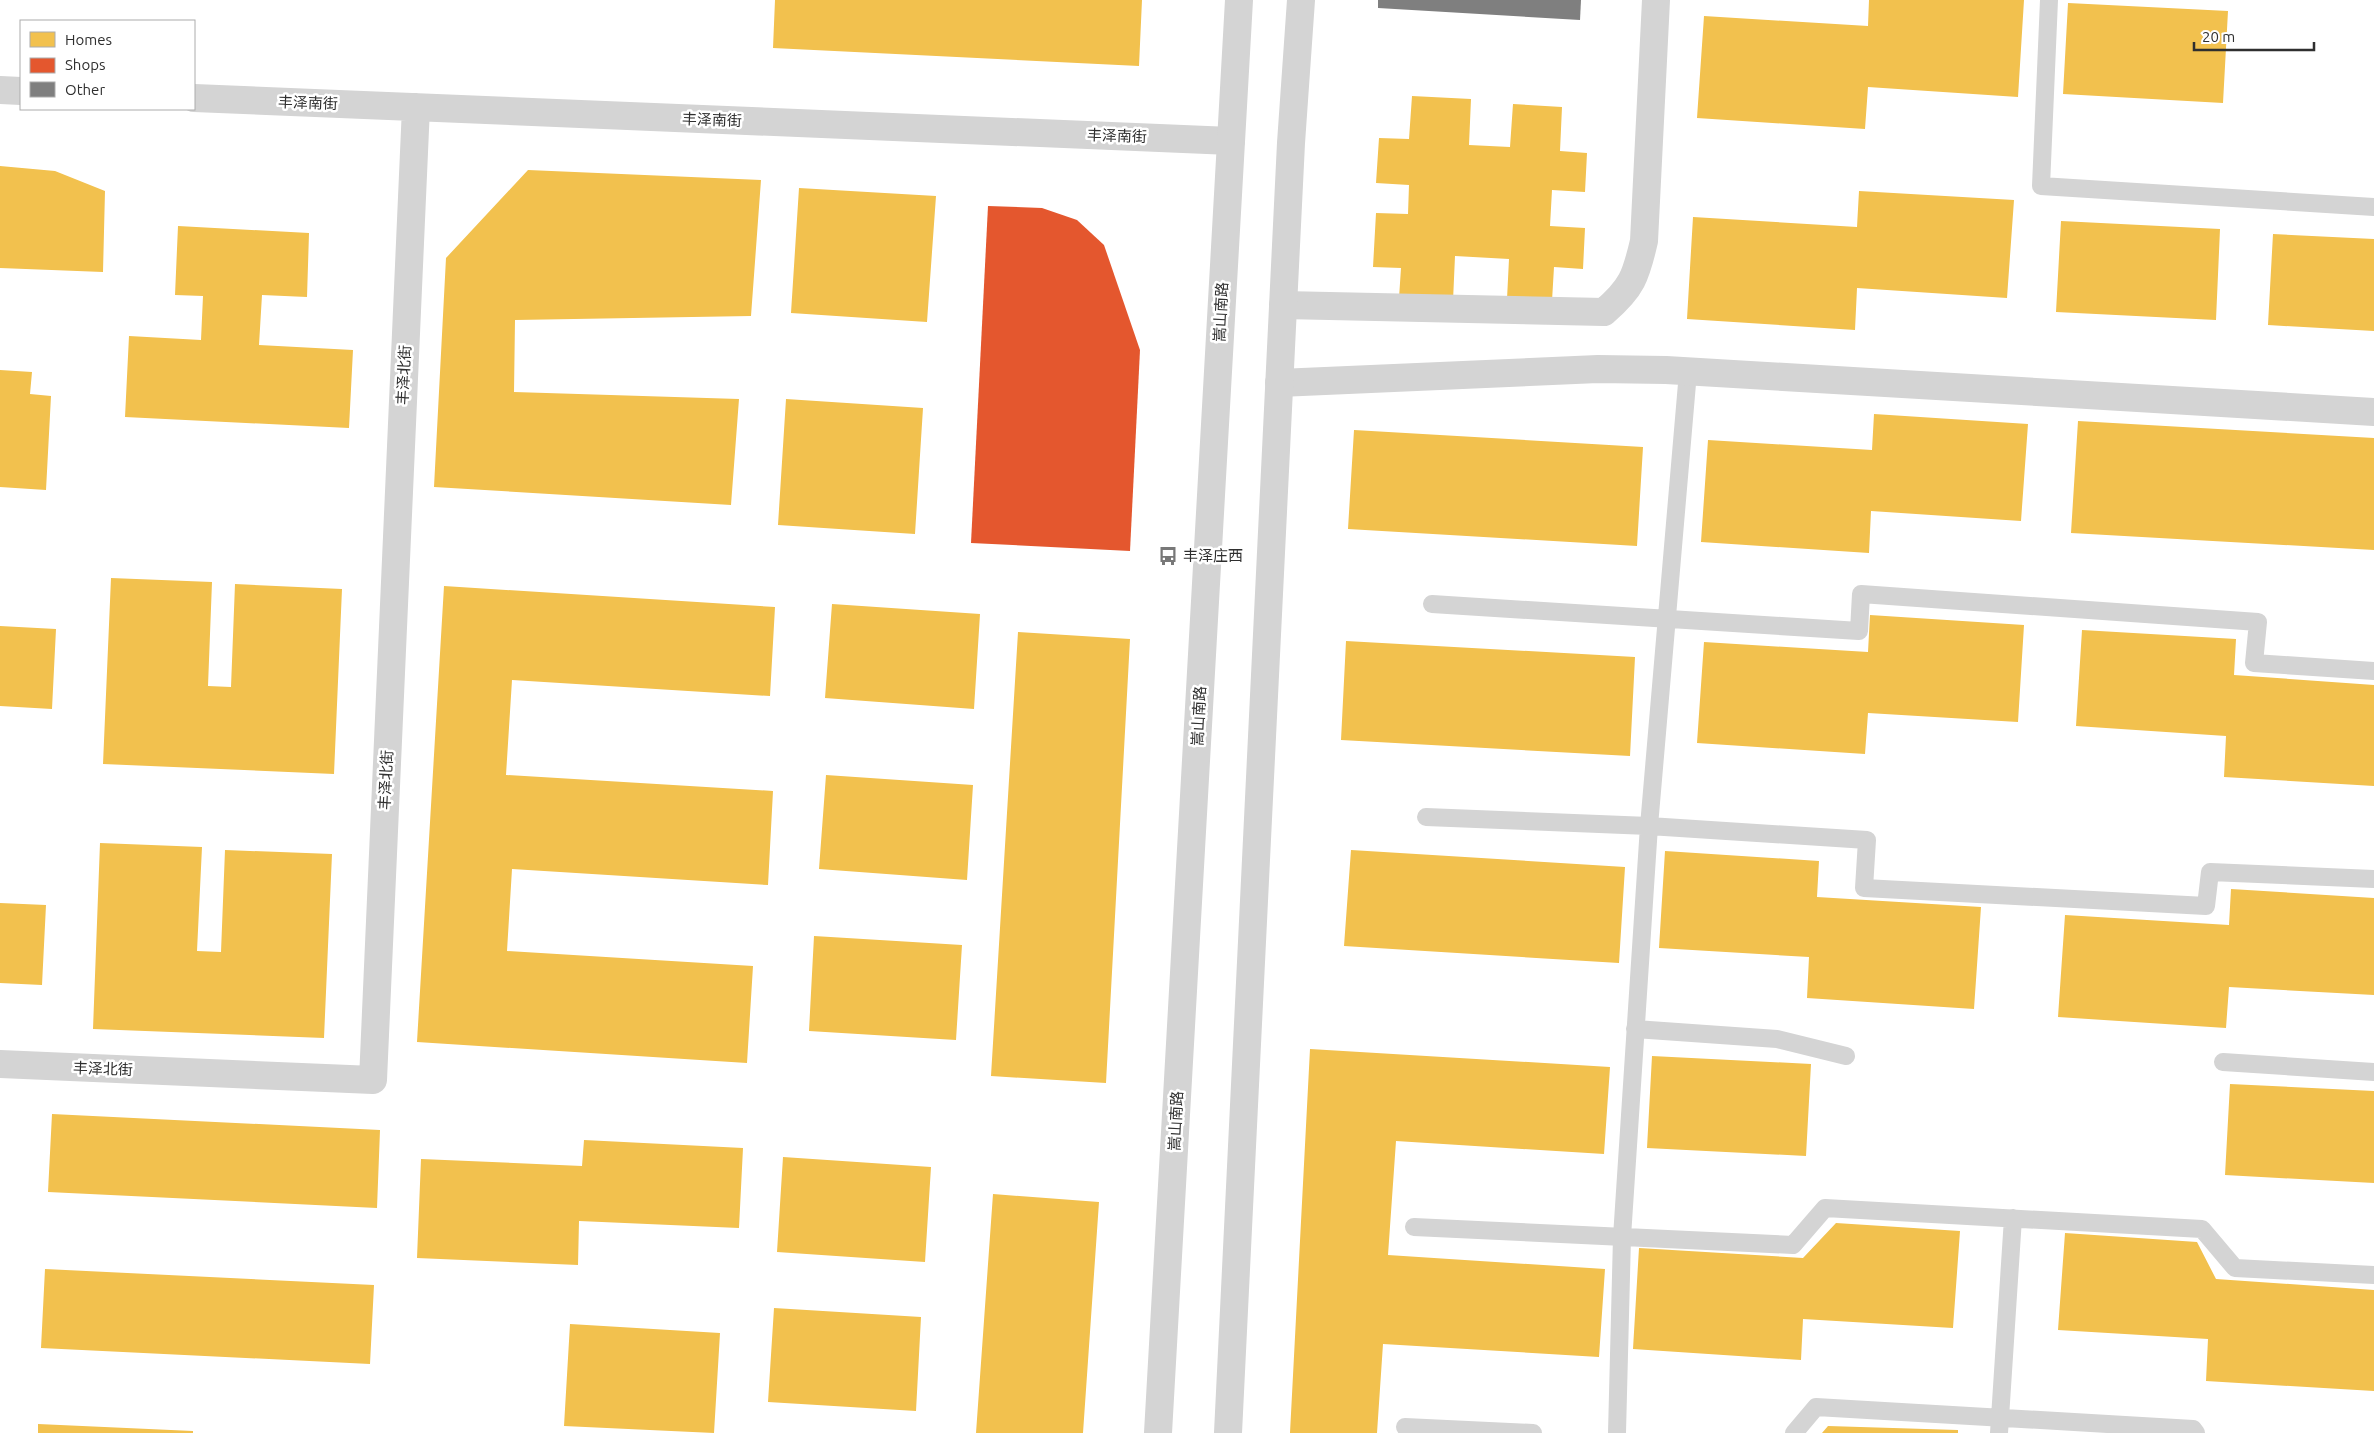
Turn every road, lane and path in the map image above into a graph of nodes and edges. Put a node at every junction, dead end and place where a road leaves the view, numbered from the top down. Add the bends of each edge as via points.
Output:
1 (1239, 0) edge
2 (1301, 0) edge
3 (1656, 0) edge
4 (2049, 0) edge
5 (0, 90) edge
6 (20, 91) edge
7 (195, 98) edge
8 (416, 107) junction
9 (1231, 141) junction
10 (2374, 208) edge
11 (1283, 305) junction
12 (1688, 372) junction
13 (1279, 383) junction
14 (2374, 412) edge
15 (1432, 604) dead end
16 (1667, 620) junction
17 (2374, 671) edge
18 (1426, 817) dead end
19 (1649, 826) junction
20 (2374, 879) edge
21 (1636, 1029) junction
22 (1846, 1056) dead end
23 (2223, 1062) dead end
24 (0, 1064) edge
25 (2374, 1072) edge
26 (2013, 1218) junction
27 (1414, 1227) dead end
28 (1622, 1237) junction
29 (2374, 1274) edge
30 (1999, 1425) edge
31 (1405, 1427) dead end
32 (1158, 1433) edge
33 (1228, 1433) edge
34 (1533, 1433) edge
35 (1617, 1433) edge
36 (1794, 1433) edge
37 (2196, 1433) edge

1 - 9 street, 嵩山南路
2 - 11 street
3 - 11 street via 1644,241 1637,272 1622,296 1604,312
4 - 10 lane via 2041,186
5 - 6 street
7 - 8 street, 丰泽南街
8 - 9 street, 丰泽南街
8 - 24 street, 丰泽北街 via 373,1080
9 - 32 street, 嵩山南路
11 - 13 street
12 - 13 street via 1598,369
12 - 14 street
12 - 16 lane
13 - 33 street
15 - 16 lane
16 - 17 lane via 1859,631 1861,594 2258,622 2254,663
16 - 19 lane
18 - 19 lane
19 - 20 lane via 1866,840 1864,888 2206,906 2210,872
19 - 21 lane
21 - 22 lane via 1777,1039
21 - 28 lane
23 - 25 lane
26 - 28 lane via 1825,1208 1793,1245
26 - 29 lane via 2202,1229 2235,1268
26 - 30 lane
27 - 28 lane
28 - 35 lane
30 - 36 lane via 1816,1407
30 - 37 lane via 2192,1429
31 - 34 lane

